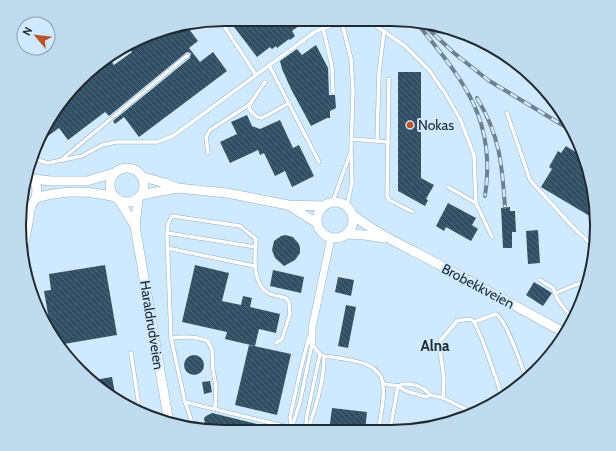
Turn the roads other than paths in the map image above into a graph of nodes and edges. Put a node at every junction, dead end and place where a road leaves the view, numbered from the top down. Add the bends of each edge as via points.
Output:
1 (224, 26) edge
2 (328, 26) edge
3 (343, 26) edge
4 (377, 26) edge
5 (323, 28) junction
6 (384, 31) junction
7 (188, 55) dead end
8 (269, 65) junction
9 (256, 75) junction
10 (389, 79) dead end
11 (265, 82) dead end
12 (333, 92) dead end
13 (250, 104) junction
14 (289, 104) junction
15 (507, 113) dead end
16 (351, 139) junction
17 (377, 141) junction
18 (388, 142) junction
19 (351, 151) junction
20 (208, 153) dead end
21 (37, 160) edge
22 (60, 160) junction
23 (319, 162) dead end
24 (114, 173) junction
25 (143, 176) junction
26 (32, 177) edge
27 (32, 179) edge
28 (448, 187) dead end
29 (177, 188) junction
30 (140, 197) junction
31 (117, 198) junction
32 (333, 201) junction
33 (476, 203) junction
34 (29, 205) edge
35 (288, 205) junction
36 (347, 205) junction
37 (322, 206) junction
38 (413, 212) dead end
39 (353, 215) junction
40 (317, 223) junction
41 (26, 224) edge
42 (135, 226) junction
43 (167, 233) junction
44 (346, 234) junction
45 (492, 237) dead end
46 (331, 238) junction
47 (389, 239) junction
48 (589, 243) edge
49 (256, 247) junction
50 (167, 248) junction
51 (254, 266) junction
52 (540, 280) dead end
53 (581, 283) edge
54 (556, 293) junction
55 (569, 314) edge
56 (474, 322) junction
57 (312, 328) junction
58 (560, 330) edge
59 (171, 338) junction
60 (312, 342) junction
61 (276, 343) dead end
62 (130, 353) dead end
63 (322, 355) junction
64 (524, 373) edge
65 (383, 384) junction
66 (398, 386) junction
67 (500, 392) edge
68 (430, 395) junction
69 (443, 398) junction
70 (185, 402) junction
71 (139, 405) edge
72 (215, 408) junction
73 (467, 410) edge
74 (167, 416) edge
75 (192, 422) edge
76 (274, 425) edge
77 (291, 425) edge
78 (293, 425) edge
79 (307, 425) edge
80 (380, 425) edge
81 (391, 425) edge

1 - 9 lane
2 - 5 lane
3 - 16 lane via 351,59
4 - 6 lane
5 - 8 lane
5 - 12 lane via 332,66
6 - 17 lane
6 - 33 lane via 405,46 429,70 460,118 474,155
7 - 22 lane
8 - 9 lane
8 - 14 lane
9 - 22 lane via 173,136 157,142 116,142 102,145 82,156
10 - 18 lane
11 - 13 lane
13 - 14 lane via 249,109 256,117 262,118
13 - 20 lane via 210,130 206,137
14 - 23 lane
15 - 48 lane via 530,180
16 - 17 lane
16 - 19 lane
17 - 18 lane
18 - 38 lane via 387,195 389,200
19 - 32 lane
19 - 36 lane via 352,183
21 - 22 lane via 48,163
24 - 25 street via 121,168 130,167
24 - 26 street via 87,181 51,181
24 - 31 street via 110,185
25 - 29 street
25 - 30 street via 145,186
27 - 34 street via 37,190
28 - 33 lane
29 - 30 street
29 - 35 street via 227,193
30 - 31 street via 129,202
30 - 42 street, Haraldrudveien
31 - 34 street via 95,192 57,193
31 - 42 street, Haraldrudveien
32 - 36 street
32 - 37 street
33 - 45 lane
34 - 41 highway
35 - 37 street
35 - 40 street
36 - 39 street
37 - 40 street
39 - 44 street via 354,222
39 - 47 street, Brobekkveien
40 - 46 street via 322,232
42 - 74 street, Haraldrudveien
43 - 49 lane
43 - 49 lane via 172,216 240,226 256,239
43 - 50 lane
44 - 46 street
44 - 47 street, Brobekkveien
46 - 57 street
47 - 58 street, Brobekkveien
49 - 51 lane
50 - 51 lane
50 - 59 lane
51 - 61 lane via 262,288 286,298 289,302 290,314 282,339
52 - 54 lane
53 - 54 lane
54 - 55 lane
56 - 64 lane via 496,314 500,317
56 - 67 lane
56 - 69 lane via 457,322 440,340
57 - 60 street
57 - 77 lane via 290,417
59 - 70 lane
59 - 72 lane via 199,337 208,341 212,350 212,370 216,387
60 - 63 lane
60 - 78 lane
62 - 71 lane
63 - 65 lane via 369,366 379,373
63 - 79 lane
65 - 66 lane
65 - 80 lane
66 - 68 lane via 406,392 420,396
66 - 68 lane via 408,384 424,388
66 - 81 lane
68 - 69 lane
69 - 73 lane
70 - 72 lane
70 - 75 lane
72 - 76 lane

